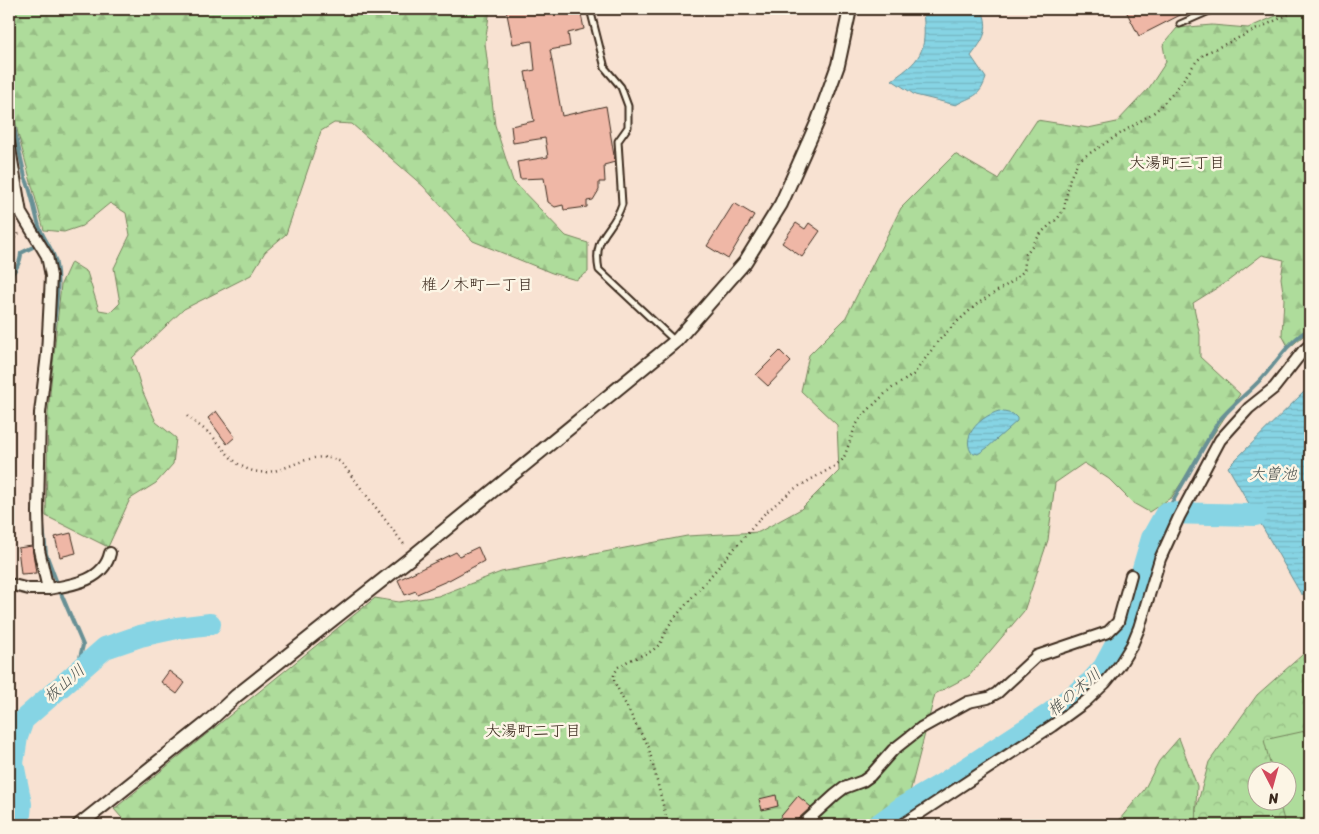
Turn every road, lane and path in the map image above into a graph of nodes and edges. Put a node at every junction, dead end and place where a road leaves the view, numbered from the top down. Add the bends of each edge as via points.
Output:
1 (590, 9) edge
2 (850, 9) edge
3 (1214, 9) edge
4 (1300, 9) edge
5 (1180, 24) dead end
6 (9, 143) edge
7 (675, 342) junction
8 (1310, 345) edge
9 (188, 416) dead end
10 (110, 554) dead end
11 (413, 556) junction
12 (1130, 575) dead end
13 (9, 584) edge
14 (48, 589) junction
15 (79, 825) edge
16 (668, 825) edge
17 (802, 825) edge
18 (902, 825) edge

1 - 7 lane via 605,68 621,87 628,106 628,127 618,141 622,204 598,244 599,270
2 - 7 street via 838,65 817,123 780,204 745,262
3 - 5 lane
4 - 16 path via 1204,54 1156,111 1079,160 1070,178 1064,209 1026,254 1024,271 977,304 939,340 913,375 890,390 861,417 842,460 794,488 765,514 671,622 660,644 618,667 614,681 648,744
6 - 14 street via 22,213 47,256 51,276 40,413 38,512 39,550
7 - 11 street
8 - 18 street via 1274,388 1249,408 1220,440 1160,559 1132,645 1105,683 1067,716
9 - 11 path via 233,459 258,472 276,471 320,456 341,462
10 - 14 street via 102,571 91,578
11 - 15 street
12 - 17 street via 1118,622 1108,632 1037,656 988,698 968,702 921,728 893,750 870,776 839,791
13 - 14 street

